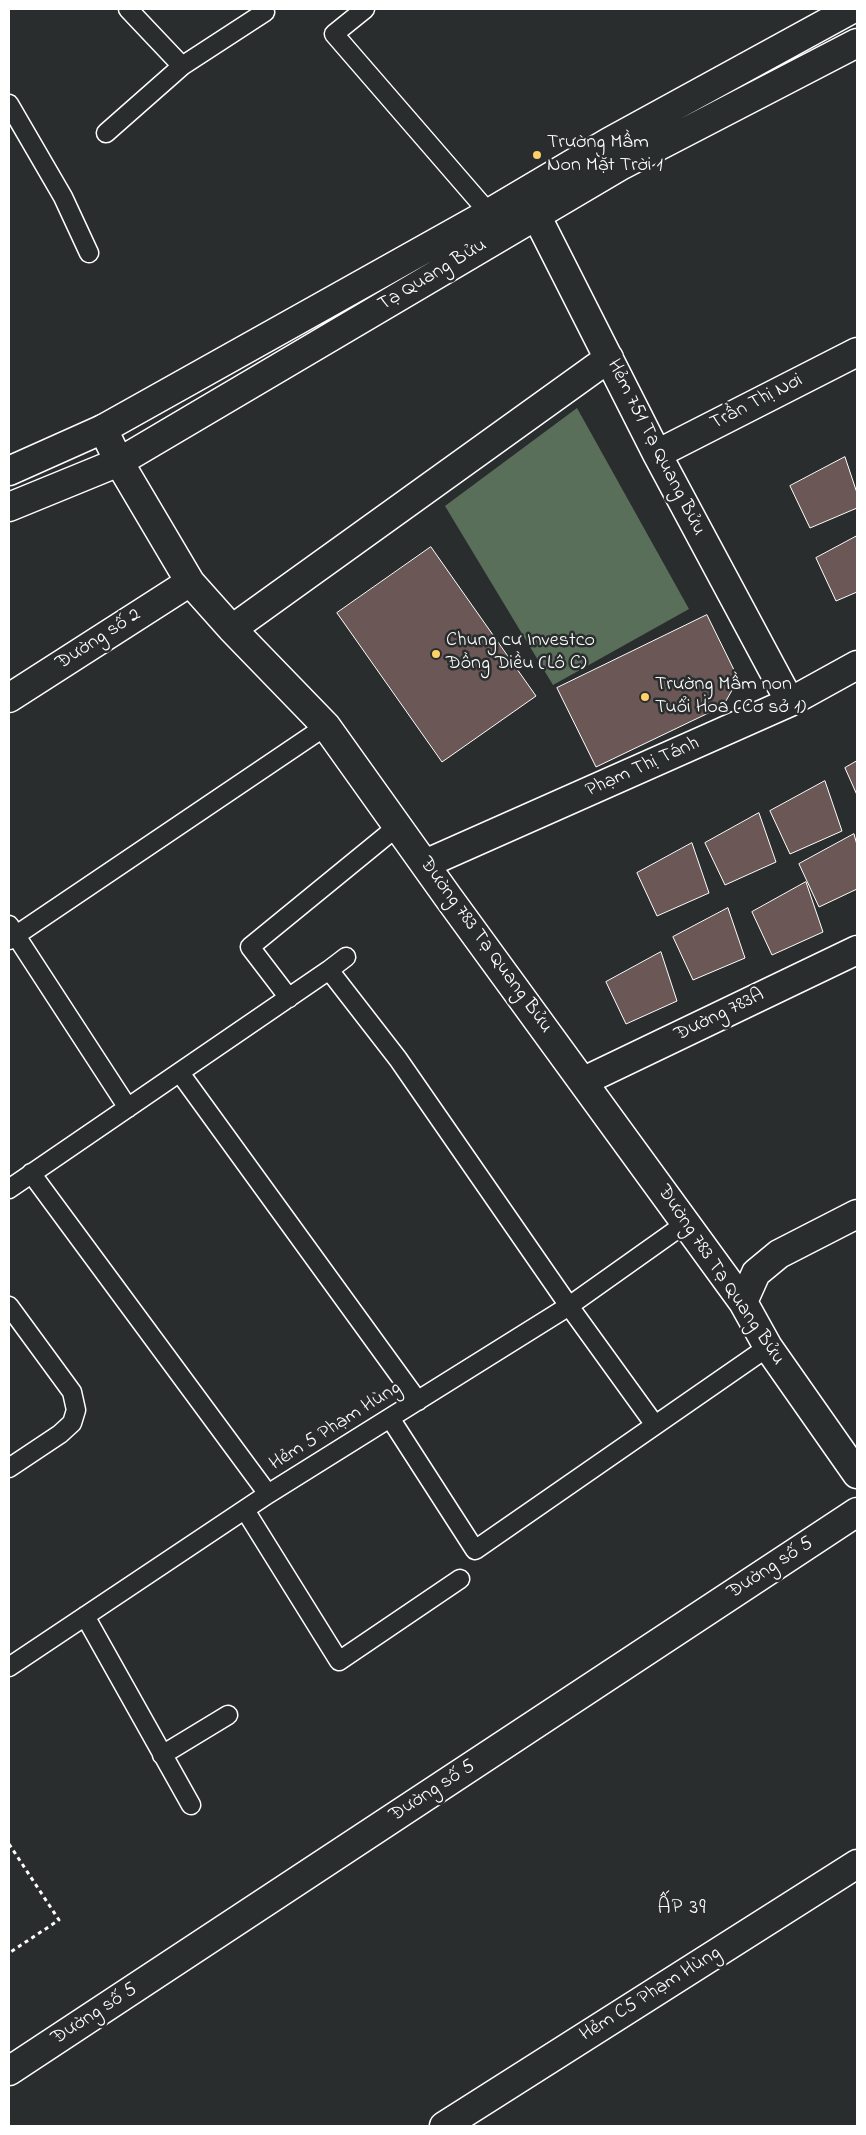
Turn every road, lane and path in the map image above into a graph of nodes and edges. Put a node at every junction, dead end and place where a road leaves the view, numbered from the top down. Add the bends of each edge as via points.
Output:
1 (128, 9) edge
2 (365, 9) edge
3 (852, 9) edge
4 (265, 12) dead end
5 (857, 43) edge
6 (182, 66) junction
7 (9, 104) edge
8 (106, 133) dead end
9 (529, 204) junction
10 (489, 213) junction
11 (90, 253) dead end
12 (857, 352) edge
13 (609, 358) junction
14 (103, 429) junction
15 (657, 454) junction
16 (119, 462) junction
17 (9, 471) edge
18 (9, 507) edge
19 (190, 582) junction
20 (232, 629) junction
21 (857, 665) edge
22 (9, 698) edge
23 (790, 702) junction
24 (326, 726) junction
25 (398, 826) junction
26 (425, 864) junction
27 (11, 933) edge
28 (857, 950) edge
29 (346, 957) dead end
30 (329, 970) junction
31 (289, 998) junction
32 (180, 1074) junction
33 (584, 1082) junction
34 (128, 1108) junction
35 (32, 1173) junction
36 (9, 1189) edge
37 (857, 1214) edge
38 (686, 1223) junction
39 (743, 1302) junction
40 (9, 1306) edge
41 (569, 1306) junction
42 (768, 1347) junction
43 (418, 1401) junction
44 (390, 1418) junction
45 (655, 1425) junction
46 (9, 1468) edge
47 (857, 1474) edge
48 (268, 1494) junction
49 (245, 1510) junction
50 (857, 1512) edge
51 (460, 1580) dead end
52 (85, 1616) junction
53 (9, 1667) edge
54 (228, 1715) dead end
55 (162, 1755) junction
56 (191, 1804) dead end
57 (9, 1844) edge
58 (857, 1864) edge
59 (9, 1953) edge
60 (9, 2071) edge
61 (444, 2126) edge

1 - 6 lane
2 - 10 lane via 334,34
3 - 9 street, Tạ Quang Bửu via 609,142
4 - 6 lane
5 - 9 street, Tạ Quang Bửu via 622,165
6 - 8 lane
7 - 11 lane via 63,197
9 - 10 street, Tạ Quang Bửu
9 - 13 street, Hẻm 751 Tạ Quang Bửu
9 - 16 street, Tạ Quang Bửu
10 - 14 street, Tạ Quang Bửu
12 - 15 street, Trần Thị Nơi
13 - 15 street, Hẻm 751 Tạ Quang Bửu
13 - 20 street
14 - 16 street, Đường 783 Tạ Quang Bửu
14 - 17 street, Tạ Quang Bửu
15 - 23 street, Hẻm 751 Tạ Quang Bửu
16 - 18 street, Tạ Quang Bửu
16 - 19 street, Đường 783 Tạ Quang Bửu
19 - 20 street, Đường 783 Tạ Quang Bửu
19 - 22 street, Đường số 2
20 - 24 street, Đường 783 Tạ Quang Bửu
21 - 23 street, Phạm Thị Tánh
23 - 26 street, Phạm Thị Tánh
24 - 25 street, Đường 783 Tạ Quang Bửu
24 - 27 lane
25 - 26 street, Đường 783 Tạ Quang Bửu
25 - 31 lane via 250,947
26 - 33 street, Đường 783 Tạ Quang Bửu
27 - 34 lane
28 - 33 street, Đường 783A
29 - 30 lane
30 - 31 lane
30 - 41 lane via 398,1059
31 - 32 lane
32 - 34 lane
32 - 43 lane
33 - 38 street, Đường 783 Tạ Quang Bửu
34 - 35 lane
35 - 36 lane
35 - 48 lane
37 - 39 street via 779,1254 756,1273
38 - 39 street, Đường 783 Tạ Quang Bửu
38 - 41 lane, Hẻm 5 Phạm Hùng
39 - 42 street, Đường 783 Tạ Quang Bửu
40 - 46 lane via 72,1392 76,1410 72,1423 60,1434
41 - 43 lane, Hẻm 5 Phạm Hùng
41 - 45 lane
42 - 45 lane
42 - 47 street, Đường 783 Tạ Quang Bửu
43 - 44 lane, Hẻm 5 Phạm Hùng
44 - 45 lane via 475,1550
44 - 48 lane, Hẻm 5 Phạm Hùng
48 - 49 lane, Hẻm 5 Phạm Hùng
49 - 51 lane via 339,1660
49 - 52 lane, Hẻm 5 Phạm Hùng
50 - 60 street, Đường số 5
52 - 53 lane, Hẻm 5 Phạm Hùng
52 - 55 lane
54 - 55 lane
55 - 56 lane
57 - 59 path via 59,1920
58 - 61 street, Hẻm C5 Phạm Hùng

